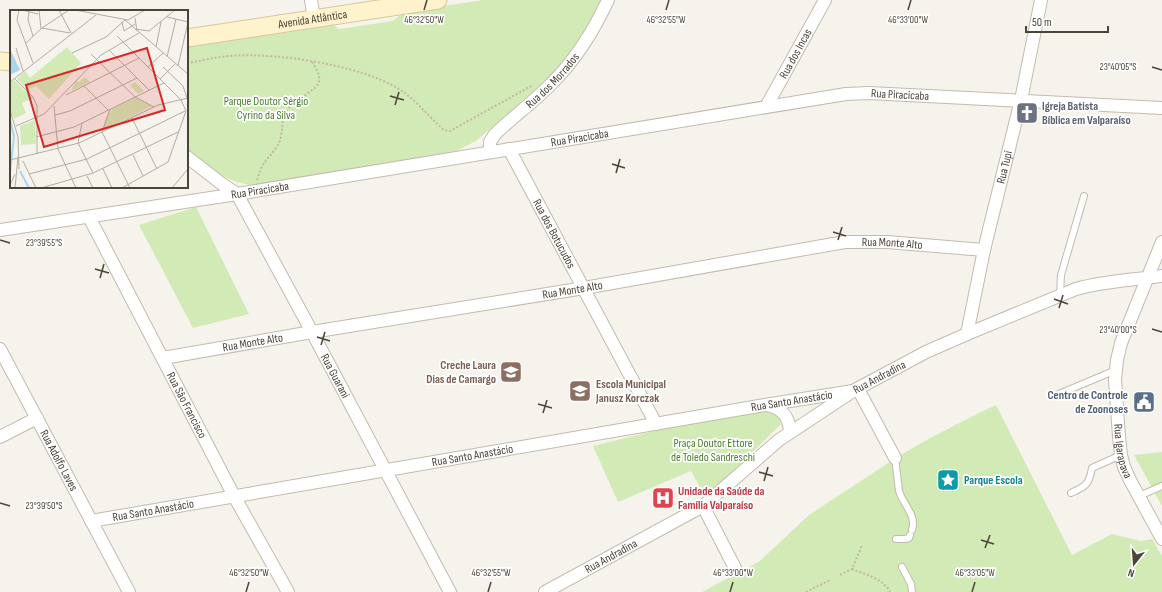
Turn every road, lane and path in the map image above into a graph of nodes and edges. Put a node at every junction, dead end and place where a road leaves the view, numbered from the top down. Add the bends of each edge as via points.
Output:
1 (311, 0) edge
2 (438, 0) edge
3 (608, 0) edge
4 (825, 0) edge
5 (1041, 0) edge
6 (314, 19) junction
7 (188, 38) edge
8 (0, 61) edge
9 (10, 62) edge
10 (312, 62) junction
11 (188, 63) edge
12 (533, 85) dead end
13 (1021, 100) junction
14 (766, 107) junction
15 (1162, 108) edge
16 (509, 149) junction
17 (490, 152) junction
18 (188, 158) edge
19 (256, 190) junction
20 (236, 194) junction
21 (1084, 196) dead end
22 (89, 217) junction
23 (0, 230) edge
24 (1162, 242) edge
25 (984, 250) junction
26 (1162, 276) edge
27 (1148, 278) junction
28 (584, 288) junction
29 (1060, 295) junction
30 (312, 332) junction
31 (966, 334) junction
32 (0, 349) edge
33 (162, 358) junction
34 (1116, 370) junction
35 (856, 390) junction
36 (1060, 394) dead end
37 (766, 405) junction
38 (37, 418) junction
39 (656, 424) junction
40 (790, 432) junction
41 (0, 437) edge
42 (1121, 455) junction
43 (895, 458) joint
44 (385, 471) junction
45 (1162, 486) edge
46 (1071, 493) dead end
47 (234, 496) junction
48 (1139, 496) junction
49 (703, 506) junction
50 (91, 521) junction
51 (896, 539) dead end
52 (1162, 539) edge
53 (862, 545) dead end
54 (902, 567) dead end
55 (852, 569) junction
56 (736, 570) dead end
57 (840, 575) dead end
58 (830, 580) dead end
59 (129, 592) edge
60 (288, 592) edge
61 (450, 592) edge
62 (545, 592) edge
63 (806, 592) edge
64 (890, 592) edge
65 (912, 592) edge

1 - 6 street
2 - 6 main road, Avenida Atlântica
3 - 17 street, Rua dos Morrados via 584,44 554,82 495,134 490,142
4 - 14 street, Rua dos Incas
5 - 13 street, Rua Tupi
6 - 7 main road, Avenida Atlântica
8 - 9 main road
10 - 11 path via 248,55
10 - 12 path via 337,66 386,82 408,96 444,130 450,132
10 - 19 path via 319,76 319,83 298,99 286,113 281,137 260,170
13 - 14 street, Rua Piracicaba via 857,93
13 - 15 street, Rua Piracicaba
13 - 25 street, Rua Tupi
14 - 16 street, Rua Piracicaba
16 - 17 street, Rua Piracicaba
16 - 28 street, Rua dos Botucudos
17 - 19 street, Rua Piracicaba
18 - 20 street, Rua Guarani
19 - 20 street, Rua Piracicaba
20 - 22 street, Rua Piracicaba
20 - 30 street, Rua Guarani
21 - 29 lane via 1060,275
22 - 23 street, Rua Piracicaba
22 - 33 street, Rua São Francisco
24 - 27 street, Rua Igarapava
25 - 28 street, Rua Monte Alto via 887,242 845,242
25 - 31 street, Rua Tupi
26 - 27 street, Rua Andradina
27 - 29 street, Rua Andradina via 1091,285
27 - 34 street, Rua Igarapava via 1121,343
28 - 30 street, Rua Monte Alto
28 - 39 street, Rua dos Botucudos
29 - 31 street, Rua Andradina
30 - 33 street, Rua Monte Alto
30 - 44 street, Rua Guarani
31 - 35 street, Rua Andradina via 926,352
32 - 38 street, Rua Adolfo Laves
33 - 47 street, Rua São Francisco
34 - 36 lane
34 - 42 street, Rua Igarapava
35 - 37 street, Rua Santo Anastácio
35 - 40 street, Rua Andradina
35 - 43 street
37 - 39 street, Rua Santo Anastácio
37 - 40 street via 774,406 785,414
38 - 41 street
38 - 50 street, Rua Adolfo Laves
39 - 44 street, Rua Santo Anastácio
40 - 49 street, Rua Andradina
42 - 46 lane via 1092,468 1088,483
42 - 48 street, Rua Igarapava via 1124,467
43 - 51 lane via 899,491 914,524 909,538
44 - 47 street, Rua Santo Anastácio
44 - 61 street, Rua Guarani
45 - 48 lane
47 - 50 street, Rua Santo Anastácio
47 - 60 street, Rua São Francisco
48 - 52 street, Rua Igarapava
49 - 56 street
49 - 62 street, Rua Andradina
50 - 59 street, Rua Adolfo Laves
53 - 55 path
54 - 65 lane via 911,584
55 - 57 path
55 - 64 path via 879,580
58 - 63 path

